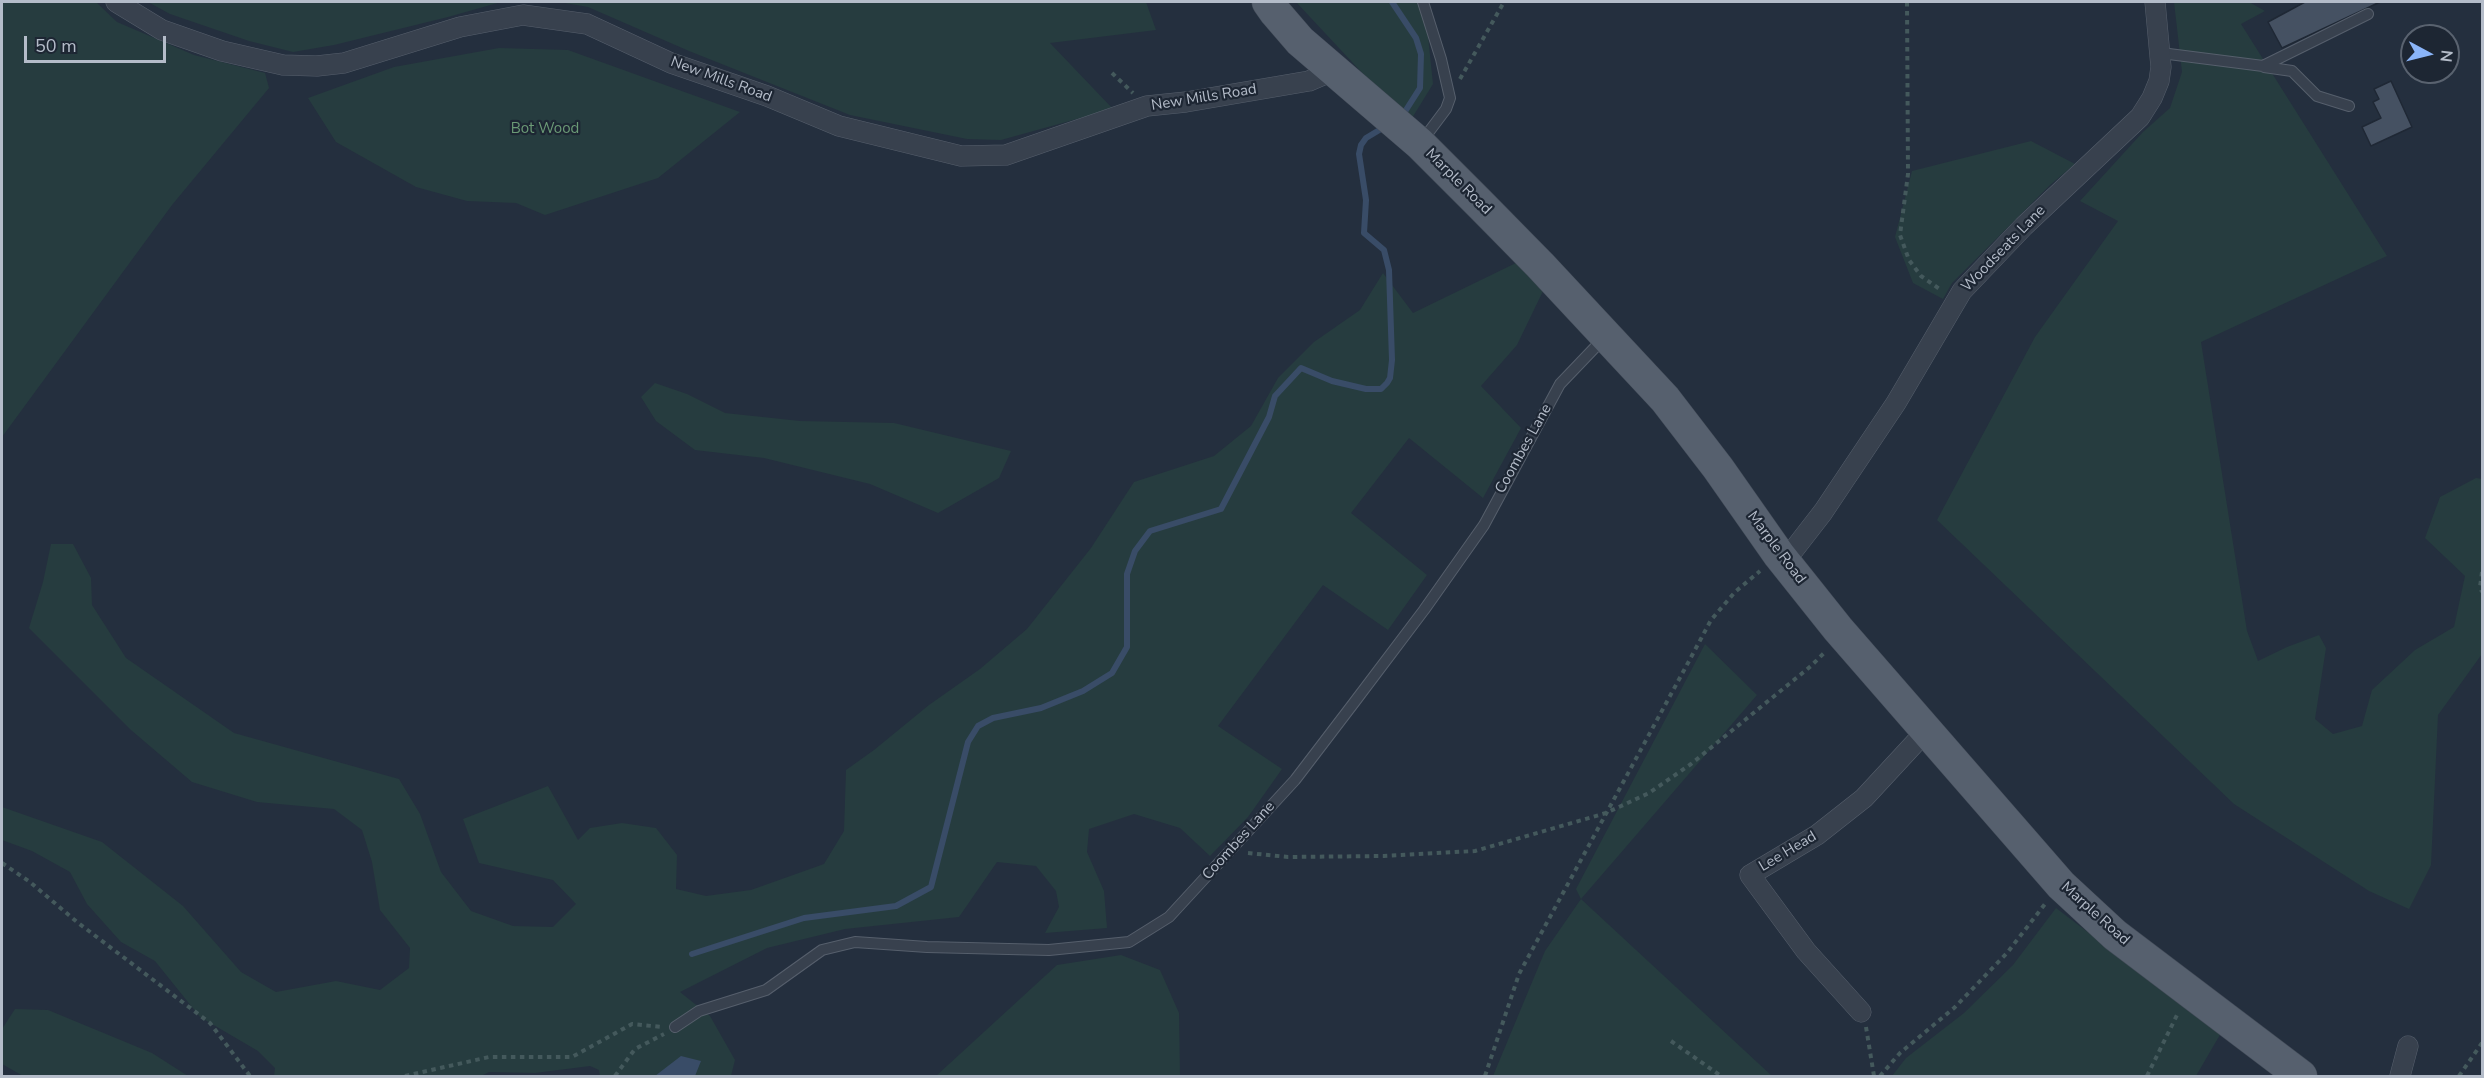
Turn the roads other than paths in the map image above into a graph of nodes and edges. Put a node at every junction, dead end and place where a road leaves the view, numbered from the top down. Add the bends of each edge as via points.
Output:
1 (117, 2) edge
2 (1268, 2) edge
3 (1423, 2) edge
4 (2155, 2) edge
5 (2368, 14) dead end
6 (2162, 53) junction
7 (2263, 66) junction
8 (1331, 68) junction
9 (2349, 106) dead end
10 (1411, 136) junction
11 (1606, 336) junction
12 (1782, 558) junction
13 (1926, 731) junction
14 (1862, 1012) road end
15 (675, 1028) road end
16 (2408, 1046) dead end
17 (2301, 1077) edge
18 (2400, 1077) edge

1 - 8 street, New Mills Road via 162,30 222,51 283,65 344,63 460,27 523,15 587,24 672,63 839,126 961,156 1006,155 1147,106 1308,81
2 - 8 main road, Marple Road via 1300,41
3 - 10 lane via 1450,98 1446,109
4 - 6 street, Woodseats Lane
5 - 7 lane
6 - 7 lane
6 - 12 street, Woodseats Lane via 2159,81 2140,117 2024,226 1962,291 1896,403 1822,512
7 - 9 lane via 2292,71 2317,96
8 - 10 main road, Marple Road
10 - 11 main road, Marple Road
11 - 12 main road, Marple Road via 1665,399
11 - 15 lane, Coombes Lane via 1560,384 1484,525 1424,610 1295,780 1169,917 1129,942 1049,950 855,942 822,950 766,990 699,1011
12 - 13 main road, Marple Road
13 - 14 street, Lee Head via 1864,798 1817,835 1750,874 1806,951
13 - 17 main road, Marple Road via 2061,885 2115,935
16 - 18 street

